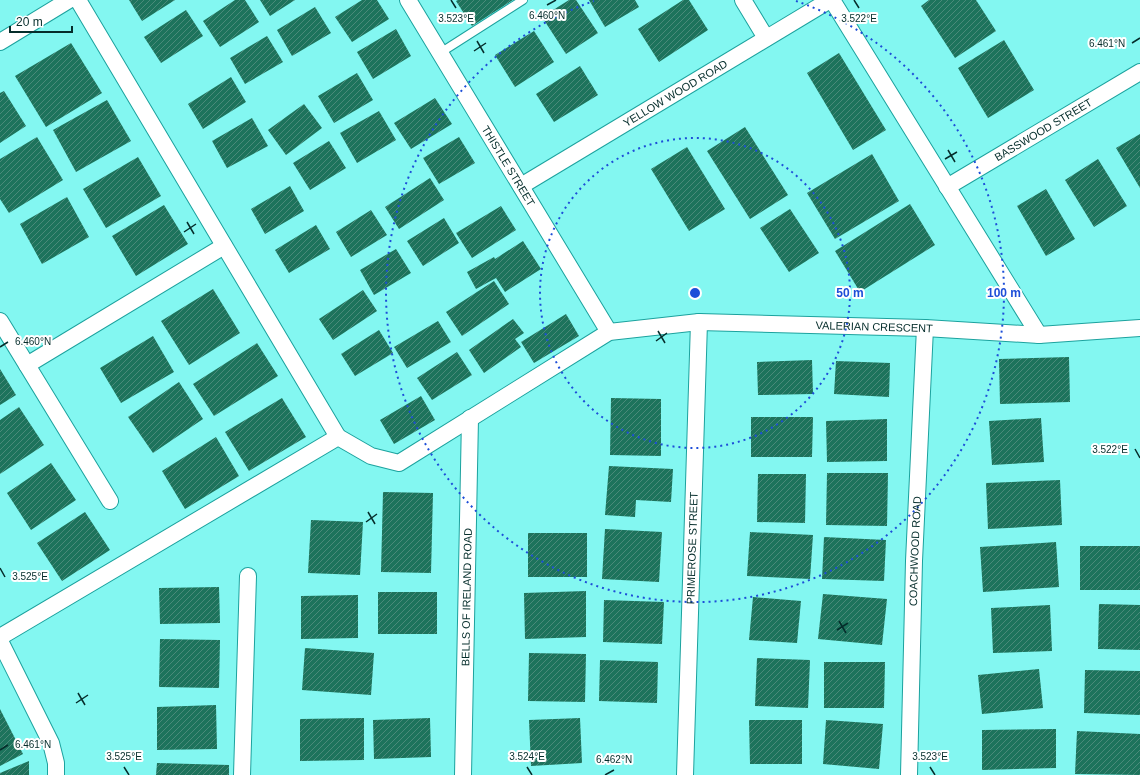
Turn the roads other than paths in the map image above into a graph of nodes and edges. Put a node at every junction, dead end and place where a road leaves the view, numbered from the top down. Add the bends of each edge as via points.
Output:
1 (69, 0) edge
2 (78, 0) edge
3 (408, 0) edge
4 (523, 0) edge
5 (743, 0) edge
6 (830, 0) edge
7 (766, 38) junction
8 (0, 42) edge
9 (440, 53) junction
10 (1140, 72) edge
11 (521, 186) junction
12 (947, 187) junction
13 (224, 246) junction
14 (0, 321) edge
15 (699, 322) junction
16 (925, 328) junction
17 (1140, 328) edge
18 (609, 332) junction
19 (1039, 335) junction
20 (28, 365) junction
21 (470, 418) junction
22 (338, 437) junction
23 (110, 501) dead end
24 (248, 576) dead end
25 (0, 637) edge
26 (0, 641) edge
27 (56, 775) edge
28 (242, 775) edge
29 (463, 775) edge
30 (685, 775) edge
31 (909, 775) edge

1 - 8 street
2 - 13 street
3 - 9 street, THISTLE STREET
4 - 9 lane
5 - 7 street
6 - 7 street, YELLOW WOOD ROAD
6 - 12 street
7 - 11 street, YELLOW WOOD ROAD
9 - 11 street, THISTLE STREET
10 - 12 street, BASSWOOD STREET
11 - 18 street, THISTLE STREET
12 - 19 street
13 - 20 street
13 - 22 street
14 - 20 street
15 - 16 street, VALERIAN CRESCENT
15 - 18 street, VALERIAN CRESCENT
15 - 30 street, PRIMEROSE STREET
16 - 19 street, VALERIAN CRESCENT
16 - 31 street, COACHWOOD ROAD via 914,561
17 - 19 street, VALERIAN CRESCENT
18 - 21 street
20 - 23 street
21 - 22 street via 399,463 371,456
21 - 29 street, BELLS OF IRELAND ROAD
22 - 25 street
24 - 28 street
26 - 27 street via 51,743

